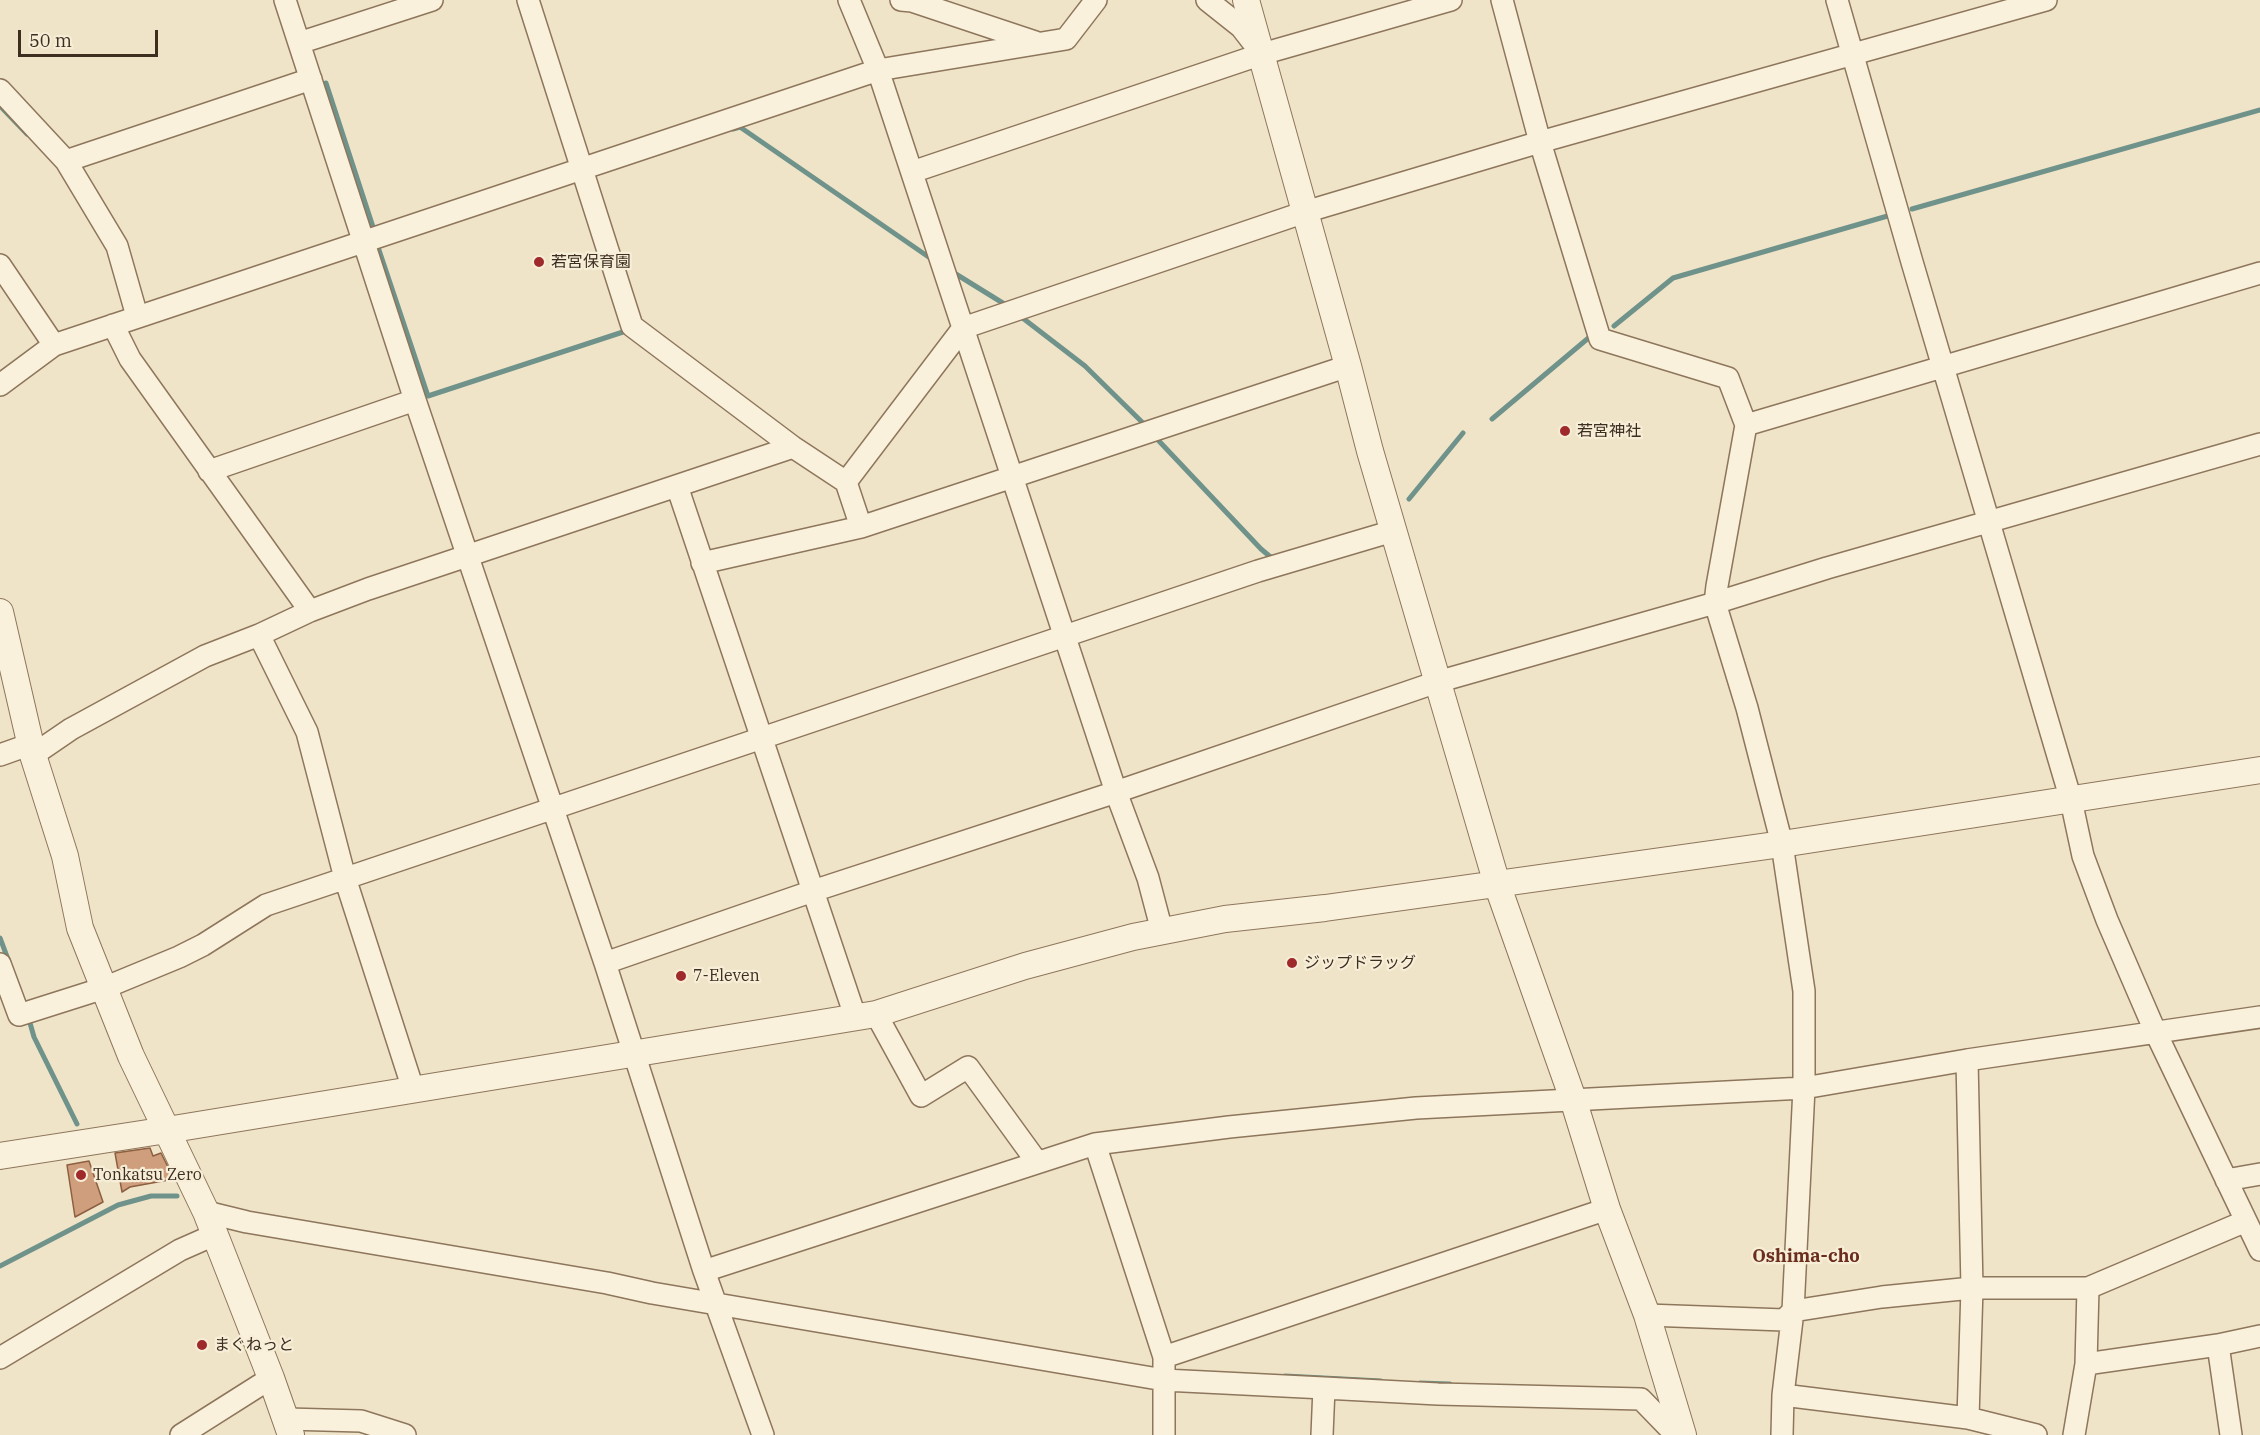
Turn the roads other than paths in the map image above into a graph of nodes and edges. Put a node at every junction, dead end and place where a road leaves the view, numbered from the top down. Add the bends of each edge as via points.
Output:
1 (285, 0) edge
2 (432, 0) edge
3 (528, 0) edge
4 (849, 0) edge
5 (901, 0) edge
6 (1096, 0) edge
7 (1207, 0) edge
8 (1246, 0) edge
9 (1451, 0) edge
10 (1502, 0) edge
11 (1837, 0) edge
12 (2046, 0) edge
13 (299, 43) junction
14 (1040, 43) junction
15 (1262, 54) junction
16 (1853, 55) junction
17 (878, 70) junction
18 (310, 79) junction
19 (0, 90) edge
20 (1540, 142) junction
21 (66, 161) junction
22 (582, 170) junction
23 (912, 172) junction
24 (1305, 212) junction
25 (365, 242) junction
26 (0, 265) edge
27 (2260, 273) edge
28 (137, 316) junction
29 (113, 325) junction
30 (963, 328) junction
31 (54, 345) junction
32 (1348, 366) junction
33 (1942, 366) junction
34 (0, 386) edge
35 (416, 400) junction
36 (1746, 425) junction
37 (2260, 444) edge
38 (793, 447) junction
39 (209, 471) junction
40 (1011, 478) junction
41 (846, 483) junction
42 (677, 486) junction
43 (1988, 521) junction
44 (861, 527) junction
45 (1393, 531) junction
46 (469, 556) junction
47 (702, 562) junction
48 (1715, 603) junction
49 (310, 611) junction
50 (0, 612) edge
51 (259, 635) junction
52 (1064, 637) junction
53 (1437, 682) junction
54 (761, 739) junction
55 (32, 749) junction
56 (0, 755) edge
57 (2260, 770) edge
58 (1116, 792) junction
59 (2071, 800) junction
60 (553, 808) junction
61 (1782, 844) junction
62 (345, 879) junction
63 (1497, 884) junction
64 (813, 891) junction
65 (1162, 931) junction
66 (605, 963) junction
67 (0, 964) edge
68 (104, 988) junction
69 (865, 1015) junction
70 (2260, 1017) edge
71 (2154, 1031) junction
72 (635, 1054) junction
73 (1967, 1060) junction
74 (1804, 1088) junction
75 (413, 1089) junction
76 (1573, 1099) junction
77 (167, 1130) junction
78 (1095, 1144) junction
79 (0, 1156) edge
80 (1037, 1162) junction
81 (2260, 1174) edge
82 (2226, 1180) junction
83 (1607, 1209) junction
84 (2246, 1221) junction
85 (210, 1223) junction
86 (2260, 1250) edge
87 (704, 1271) junction
88 (1972, 1288) junction
89 (2088, 1288) junction
90 (716, 1303) junction
91 (1792, 1311) junction
92 (1647, 1315) junction
93 (2260, 1336) edge
94 (2218, 1345) junction
95 (1164, 1357) junction
96 (0, 1358) edge
97 (2086, 1364) junction
98 (271, 1378) junction
99 (1164, 1380) junction
100 (1324, 1388) junction
101 (1783, 1395) junction
102 (1968, 1418) junction
103 (289, 1427) edge
104 (181, 1435) edge
105 (405, 1435) edge
106 (763, 1435) edge
107 (1164, 1435) edge
108 (1322, 1435) edge
109 (1676, 1435) edge
110 (1683, 1435) edge
111 (1782, 1435) edge
112 (2036, 1435) edge
113 (2074, 1435) edge
114 (2231, 1435) edge

1 - 13 street
2 - 13 street
3 - 22 street
4 - 17 street
5 - 14 street
6 - 14 street via 1066,39
7 - 15 street via 1241,27
8 - 15 street
9 - 15 street
10 - 20 street
11 - 16 street
12 - 16 street
13 - 18 street
14 - 17 street
15 - 23 street
15 - 24 street
16 - 20 street
16 - 33 street
17 - 22 street
17 - 23 street
18 - 21 street
18 - 25 street
19 - 21 street
20 - 24 street
20 - 36 street via 1600,339 1728,378
21 - 28 street via 117,246
22 - 25 street
22 - 38 street via 632,326
23 - 30 street
24 - 30 street
24 - 32 street
25 - 28 street
25 - 35 street
26 - 31 street
27 - 33 street
28 - 29 street
29 - 31 street
29 - 39 street via 130,359
30 - 40 street
30 - 41 street
31 - 34 street
32 - 40 street
32 - 45 street
33 - 36 street
33 - 43 street
35 - 39 street
35 - 46 street
36 - 48 street
37 - 43 street
38 - 41 street
38 - 42 street
39 - 49 street
40 - 44 street
40 - 52 street
41 - 44 street
42 - 46 street
42 - 47 street
43 - 48 street
43 - 59 street
44 - 47 street
45 - 52 street via 1258,571
45 - 53 street
46 - 49 street
46 - 60 street
47 - 54 street
48 - 53 street
48 - 61 street
49 - 51 street
50 - 55 street
51 - 55 street via 205,656
51 - 62 street via 307,732
52 - 54 street
52 - 58 street
53 - 58 street
53 - 63 street
54 - 60 street
54 - 64 street
55 - 56 street
55 - 68 street via 65,856 80,928
57 - 59 street
58 - 64 street
58 - 65 street via 1148,878
59 - 61 street
59 - 71 street via 2083,856
60 - 62 street
60 - 66 street
61 - 63 street
61 - 74 street via 1804,991
62 - 68 street via 266,905 203,945
62 - 75 street
63 - 65 street via 1225,919
63 - 76 street
64 - 66 street
64 - 69 street
65 - 69 street via 1025,966
66 - 72 street
67 - 68 street via 19,1015
68 - 77 street
69 - 72 street
69 - 80 street via 921,1096 968,1067
70 - 71 street
71 - 73 street
71 - 82 street
72 - 75 street
72 - 87 street
73 - 74 street
73 - 88 street
74 - 76 street
74 - 91 street
75 - 77 street
76 - 78 street via 1416,1108
76 - 83 street
77 - 79 street
77 - 85 street
78 - 80 street
78 - 95 street
80 - 87 street
81 - 82 street
82 - 84 street
83 - 92 street
83 - 95 street
84 - 86 street
84 - 89 street
85 - 90 street via 247,1222
85 - 96 street via 180,1250
85 - 98 street
87 - 90 street
88 - 89 street
88 - 91 street
88 - 102 street
89 - 97 street
90 - 99 street
90 - 106 street
91 - 92 street via 1784,1320
91 - 101 street
92 - 110 street
93 - 94 street
94 - 97 street
94 - 114 street
95 - 99 street
97 - 113 street
98 - 103 street
98 - 104 street
99 - 100 street
99 - 107 street
100 - 108 street
100 - 109 street via 1641,1399
101 - 102 street
101 - 111 street
102 - 112 street
103 - 105 street via 361,1422

